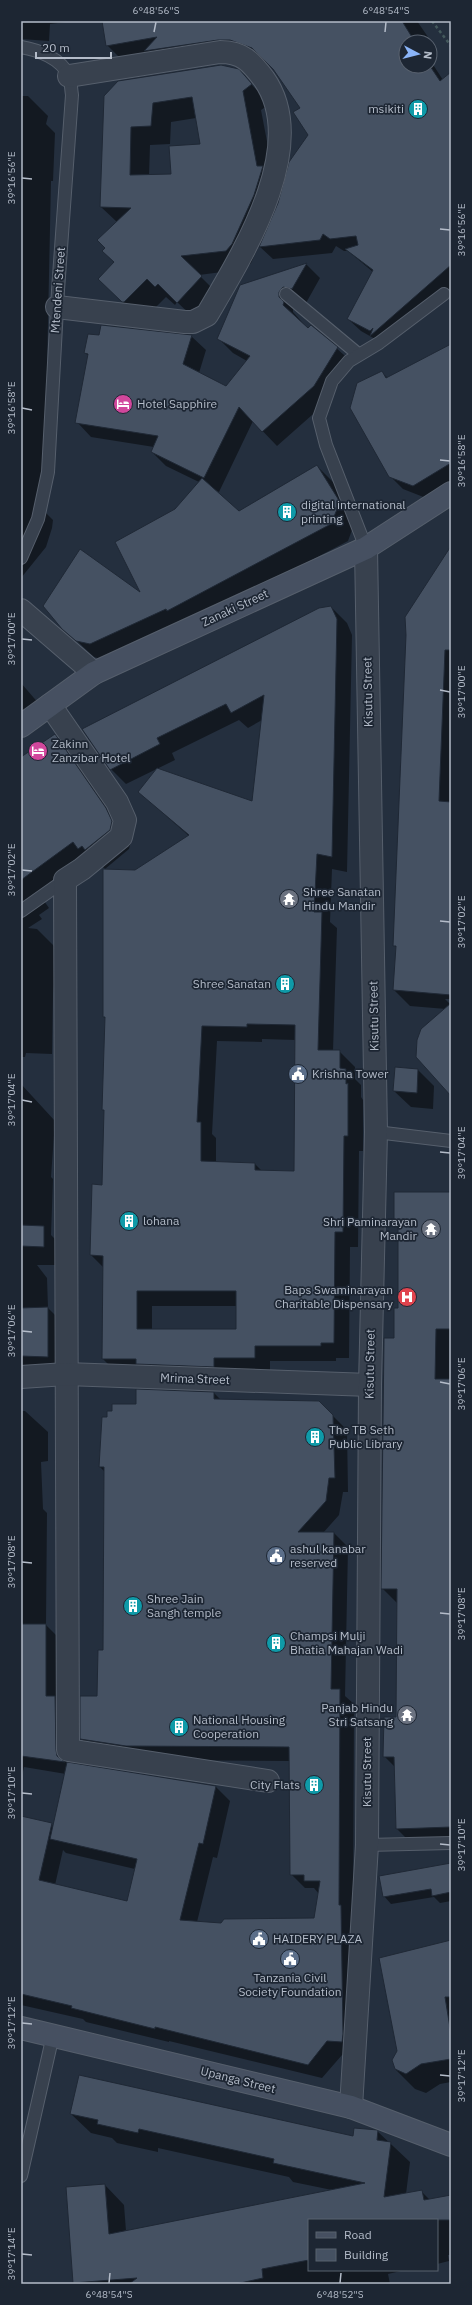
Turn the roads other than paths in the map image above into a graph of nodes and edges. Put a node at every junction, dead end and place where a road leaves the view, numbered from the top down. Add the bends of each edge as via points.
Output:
1 (21, 47) edge
2 (69, 76) junction
3 (286, 294) dead end
4 (444, 294) dead end
5 (57, 307) junction
6 (358, 354) junction
7 (451, 493) edge
8 (366, 548) junction
9 (21, 558) edge
10 (21, 610) edge
11 (94, 673) junction
12 (50, 705) junction
13 (21, 726) edge
14 (65, 880) junction
15 (21, 911) edge
16 (376, 1132) junction
17 (451, 1140) edge
18 (66, 1374) junction
19 (21, 1377) edge
20 (370, 1386) junction
21 (268, 1781) dead end
22 (451, 1843) edge
23 (366, 1845) junction
24 (21, 2028) edge
25 (53, 2035) junction
26 (351, 2107) junction
27 (451, 2145) edge
28 (21, 2176) edge

1 - 2 lane via 37,50 49,57 61,65
2 - 5 lane, Mtendeni Street via 72,101
2 - 5 street via 220,52 234,52 254,66 272,91 280,125 279,152 271,183 245,250 207,315 202,319 185,322
3 - 6 lane
4 - 6 lane via 379,343
5 - 9 lane, Mtendeni Street via 48,472 38,519
6 - 8 lane via 332,381 319,418 326,445
7 - 8 street, Zanaki Street
8 - 11 street, Zanaki Street
8 - 16 street, Kisutu Street
10 - 11 street
11 - 12 street, Zanaki Street
12 - 13 street, Zanaki Street
12 - 14 street via 117,802 125,820 121,837
14 - 15 lane
14 - 18 street
16 - 17 lane
16 - 20 street, Kisutu Street
18 - 19 street, Mrima Street
18 - 20 street, Mrima Street
18 - 21 street via 68,1750
20 - 23 street, Kisutu Street
22 - 23 lane
23 - 26 street, Kisutu Street
24 - 25 street, Upanga Street
25 - 26 street, Upanga Street
25 - 28 lane
26 - 27 street, Upanga Street

